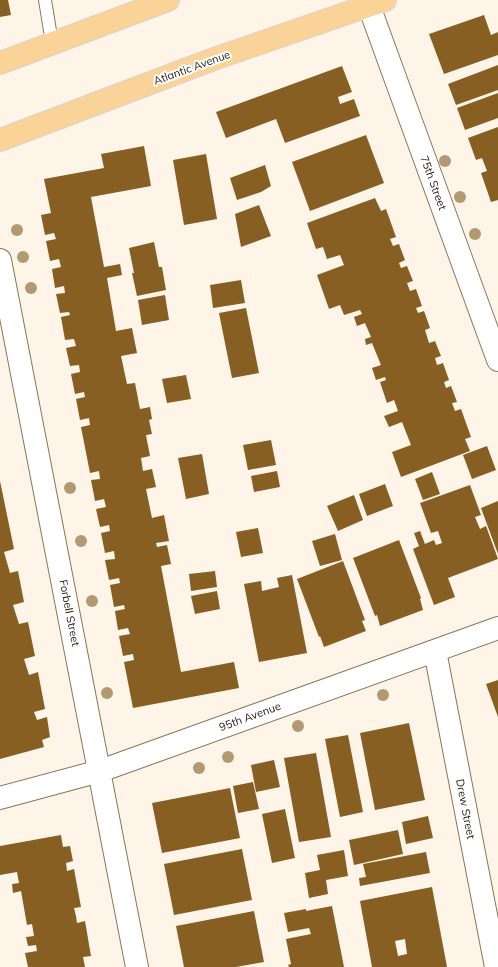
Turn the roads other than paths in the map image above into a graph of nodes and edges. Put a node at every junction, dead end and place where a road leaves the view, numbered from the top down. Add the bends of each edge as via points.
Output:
1 (45, 0) edge
2 (168, 0) edge
3 (377, 3) edge
4 (52, 43) junction
5 (0, 63) edge
6 (0, 140) edge
7 (0, 260) edge
8 (498, 360) edge
9 (498, 628) edge
10 (435, 651) junction
11 (100, 772) junction
12 (0, 798) edge
13 (137, 967) edge
14 (496, 967) edge

1 - 4 lane
2 - 4 main road
3 - 6 main road, Atlantic Avenue via 211,60
3 - 8 street, 75th Street
4 - 5 main road
7 - 11 street, Forbell Street
9 - 10 street, 95th Avenue
10 - 11 street, 95th Avenue
10 - 14 street, Drew Street
11 - 12 street, 95th Avenue
11 - 13 street, Forbell Street

